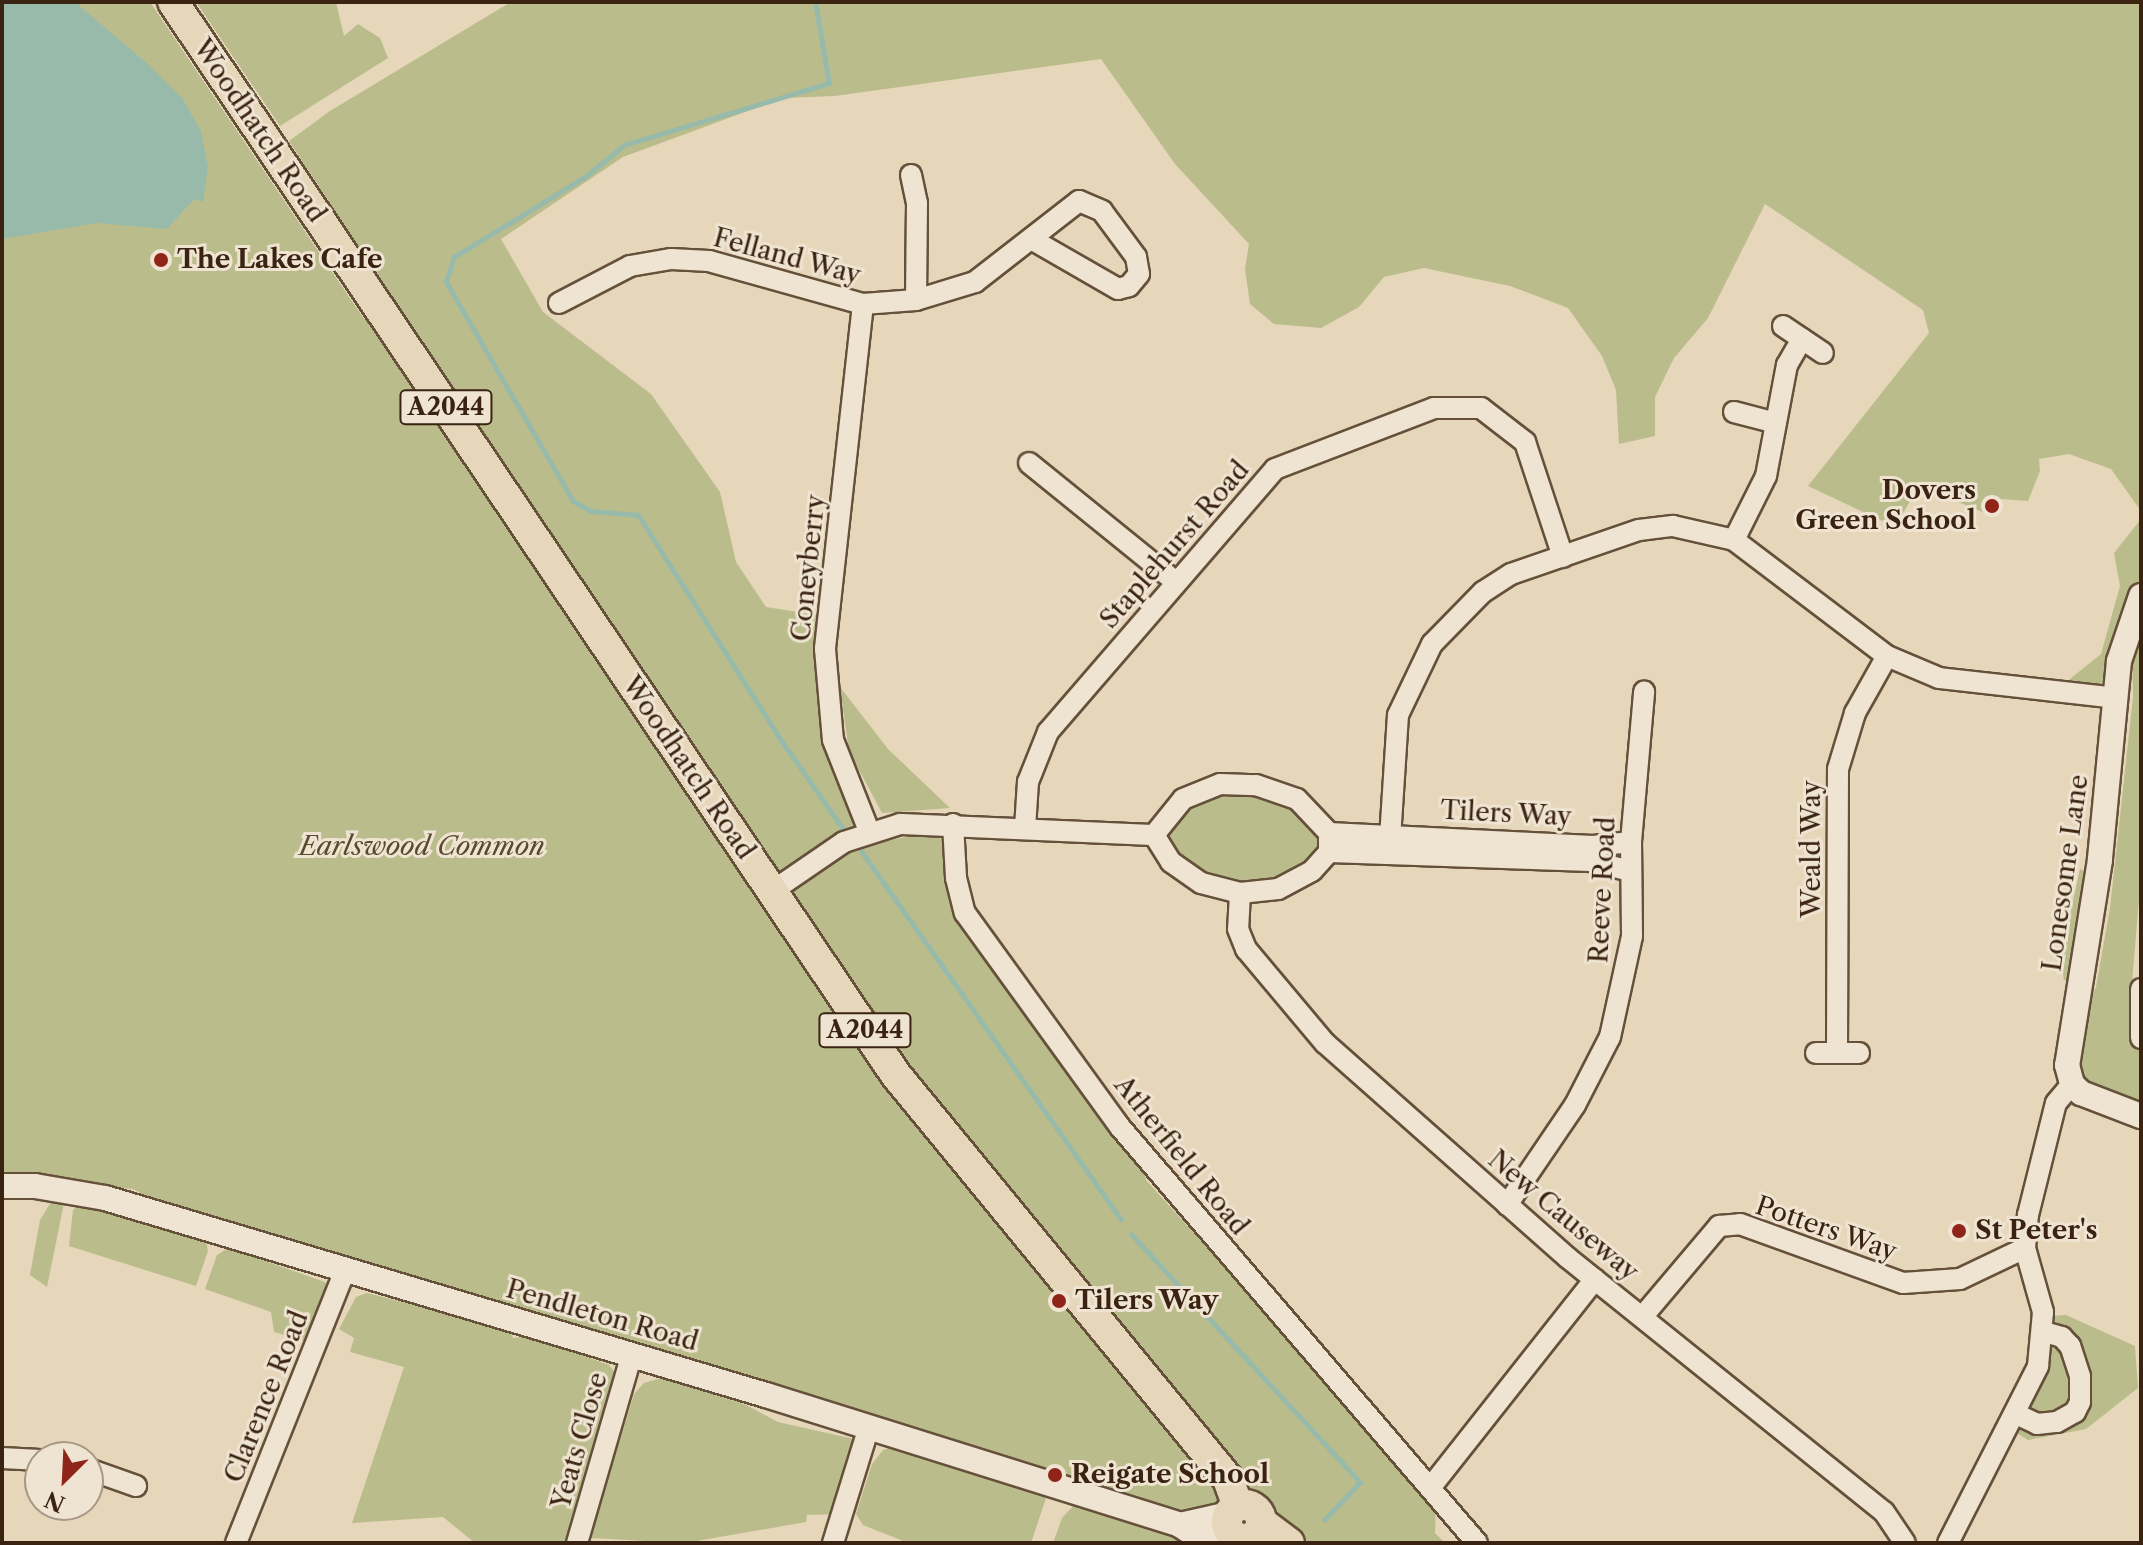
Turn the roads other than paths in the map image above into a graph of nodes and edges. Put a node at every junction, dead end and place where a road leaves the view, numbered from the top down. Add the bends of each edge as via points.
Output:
1 (173, 2) edge
2 (911, 175) dead end
3 (1031, 239) junction
4 (916, 300) junction
5 (559, 303) dead end
6 (863, 304) junction
7 (1783, 326) dead end
8 (1802, 339) junction
9 (1823, 353) dead end
10 (1734, 412) dead end
11 (1776, 423) junction
12 (1029, 463) dead end
13 (1734, 540) junction
14 (1563, 557) junction
15 (1176, 582) junction
16 (2141, 596) edge
17 (1887, 656) junction
18 (1644, 692) dead end
19 (2116, 698) junction
20 (953, 824) junction
21 (1025, 828) junction
22 (869, 831) junction
23 (1154, 835) junction
24 (1329, 842) junction
25 (1631, 842) junction
26 (1388, 844) junction
27 (1631, 871) junction
28 (771, 892) junction
29 (1240, 893) junction
30 (2141, 989) edge
31 (2141, 1038) edge
32 (1859, 1053) dead end
33 (2072, 1084) junction
34 (2141, 1116) edge
35 (2, 1186) edge
36 (1507, 1205) junction
37 (2025, 1248) junction
38 (345, 1270) junction
39 (1595, 1279) junction
40 (1643, 1316) junction
41 (2044, 1332) junction
42 (632, 1354) junction
43 (2016, 1414) junction
44 (869, 1427) junction
45 (2, 1458) edge
46 (24, 1459) edge
47 (104, 1475) edge
48 (136, 1486) dead end
49 (1430, 1488) junction
50 (1244, 1526) edge
51 (236, 1543) edge
52 (577, 1543) edge
53 (833, 1543) edge
54 (1289, 1543) edge
55 (1477, 1543) edge
56 (1905, 1543) edge
57 (1948, 1543) edge

1 - 28 main road, Woodhatch Road / A2044
2 - 4 street via 917,203
3 - 3 street, Felland Way via 1118,289 1139,274 1129,247 1102,211 1087,201 1073,204
3 - 4 street, Felland Way via 962,289
4 - 6 street, Felland Way
5 - 6 street, Felland Way via 630,266 680,259 744,270 798,290
6 - 22 street, Coneyberry via 825,649 833,740
7 - 8 street
8 - 9 street
8 - 11 street via 1787,365
10 - 11 street
11 - 13 street via 1766,476
12 - 15 street
13 - 14 street via 1673,526 1639,530
13 - 17 street
14 - 15 street, Staplehurst Road via 1525,442 1481,408 1455,406 1361,432 1275,469
14 - 26 street via 1511,574 1483,592 1432,644 1398,715
15 - 21 street, Staplehurst Road via 1039,747 1028,782
16 - 19 street, Lonesome Lane via 2119,661
17 - 19 street via 1939,678
17 - 32 street, Weald Way via 1855,713 1838,769 1826,1053
18 - 25 street, Reeve Road
19 - 33 street, Lonesome Lane via 2100,860 2068,1053
20 - 21 street
20 - 22 street via 900,824
20 - 49 street, Atherfield Road via 956,878 974,926 1120,1127
21 - 23 street
22 - 28 street
23 - 24 street via 1183,799 1220,784 1238,784 1276,789 1297,799
23 - 29 street via 1185,873 1220,890
24 - 26 street, Tilers Way
24 - 29 street via 1293,883
25 - 26 street, Tilers Way
25 - 27 street, Reeve Road
26 - 27 street, Tilers Way via 1590,861
27 - 36 street, Reeve Road via 1632,936 1610,1037 1575,1105
28 - 50 main road, Woodhatch Road / A2044 via 896,1075 1228,1479
29 - 36 street, New Causeway via 1241,941 1325,1043
30 - 31 street
33 - 34 street via 2092,1099
33 - 37 street via 2056,1103
35 - 38 street, Pendleton Road via 105,1198
36 - 39 street, New Causeway
37 - 40 street, Potters Way via 1960,1279 1903,1283 1740,1224 1719,1226
37 - 41 street via 2035,1273
38 - 42 street, Pendleton Road
38 - 51 street, Clarence Road
39 - 40 street, New Causeway
39 - 49 street
40 - 56 street, New Causeway via 1884,1512
41 - 43 street via 2032,1384
41 - 43 street via 2062,1337 2070,1346 2080,1376 2080,1402 2075,1412 2057,1422 2037,1424
42 - 44 street, Pendleton Road
42 - 52 street, Yeats Close
43 - 57 street
44 - 50 street, Pendleton Road via 1207,1538
44 - 53 street
45 - 46 street
47 - 48 street
49 - 55 street, Atherfield Road
50 - 54 main road, Woodhatch Road / A2044

